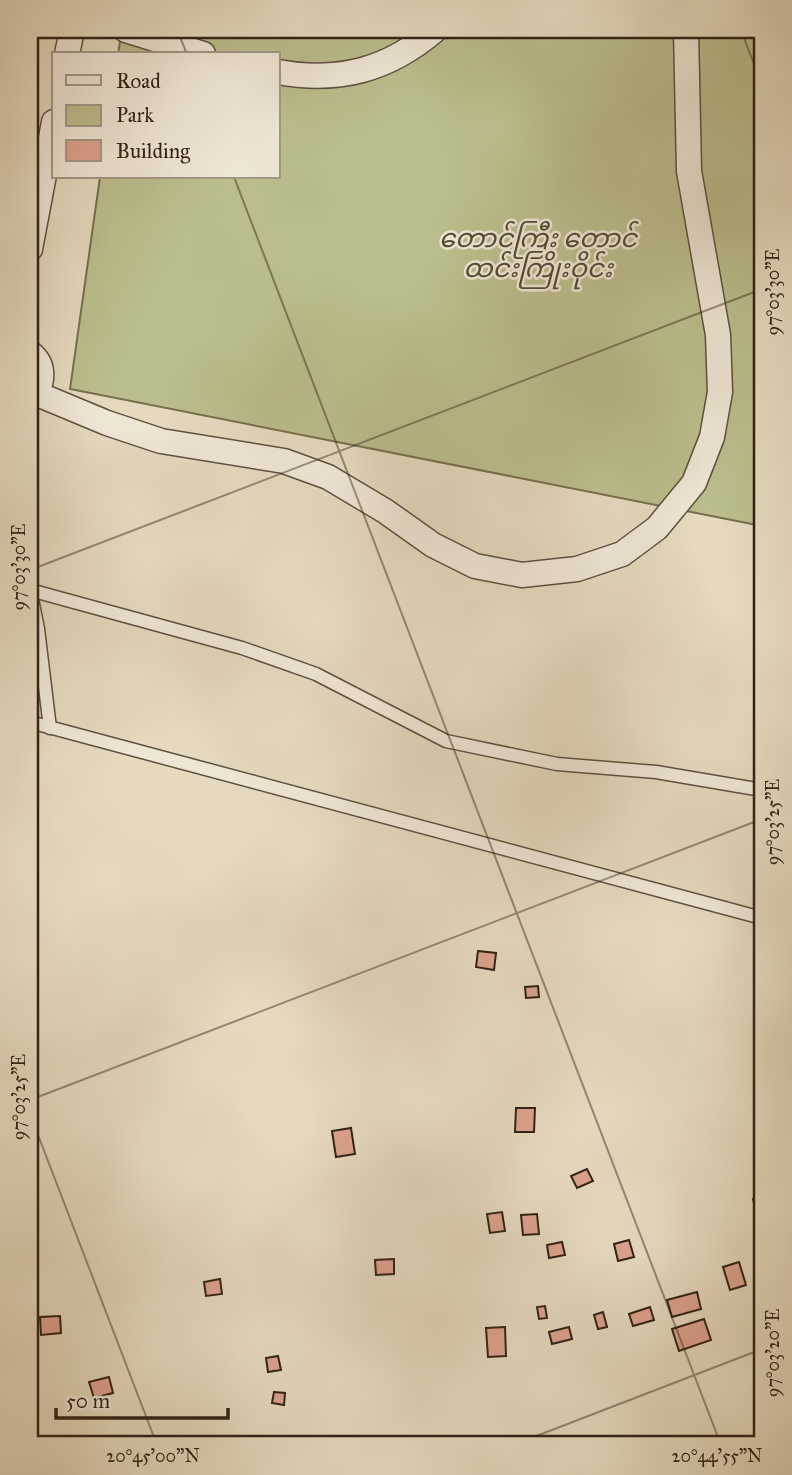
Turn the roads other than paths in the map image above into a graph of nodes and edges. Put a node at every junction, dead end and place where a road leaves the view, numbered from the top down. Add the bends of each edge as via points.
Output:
1 (72, 30) edge
2 (125, 30) edge
3 (435, 30) edge
4 (686, 30) edge
5 (174, 36) edge
6 (67, 52) edge
7 (199, 52) edge
8 (280, 72) edge
9 (52, 133) edge
10 (30, 249) edge
11 (30, 353) edge
12 (32, 396) edge
13 (30, 590) edge
14 (30, 722) edge
15 (50, 728) junction
16 (762, 790) edge
17 (762, 918) edge

1 - 6 street
2 - 5 street
3 - 8 street via 392,60 349,74 312,78
4 - 12 street via 689,171 718,335 720,392 712,437 694,484 657,528 622,554 576,569 522,575 475,566 433,545 328,477 285,461 161,440
5 - 7 street
9 - 10 street
11 - 12 street via 41,373
13 - 15 lane
13 - 16 lane via 242,648 316,674 446,741 557,764 656,772
14 - 15 lane
15 - 17 lane

